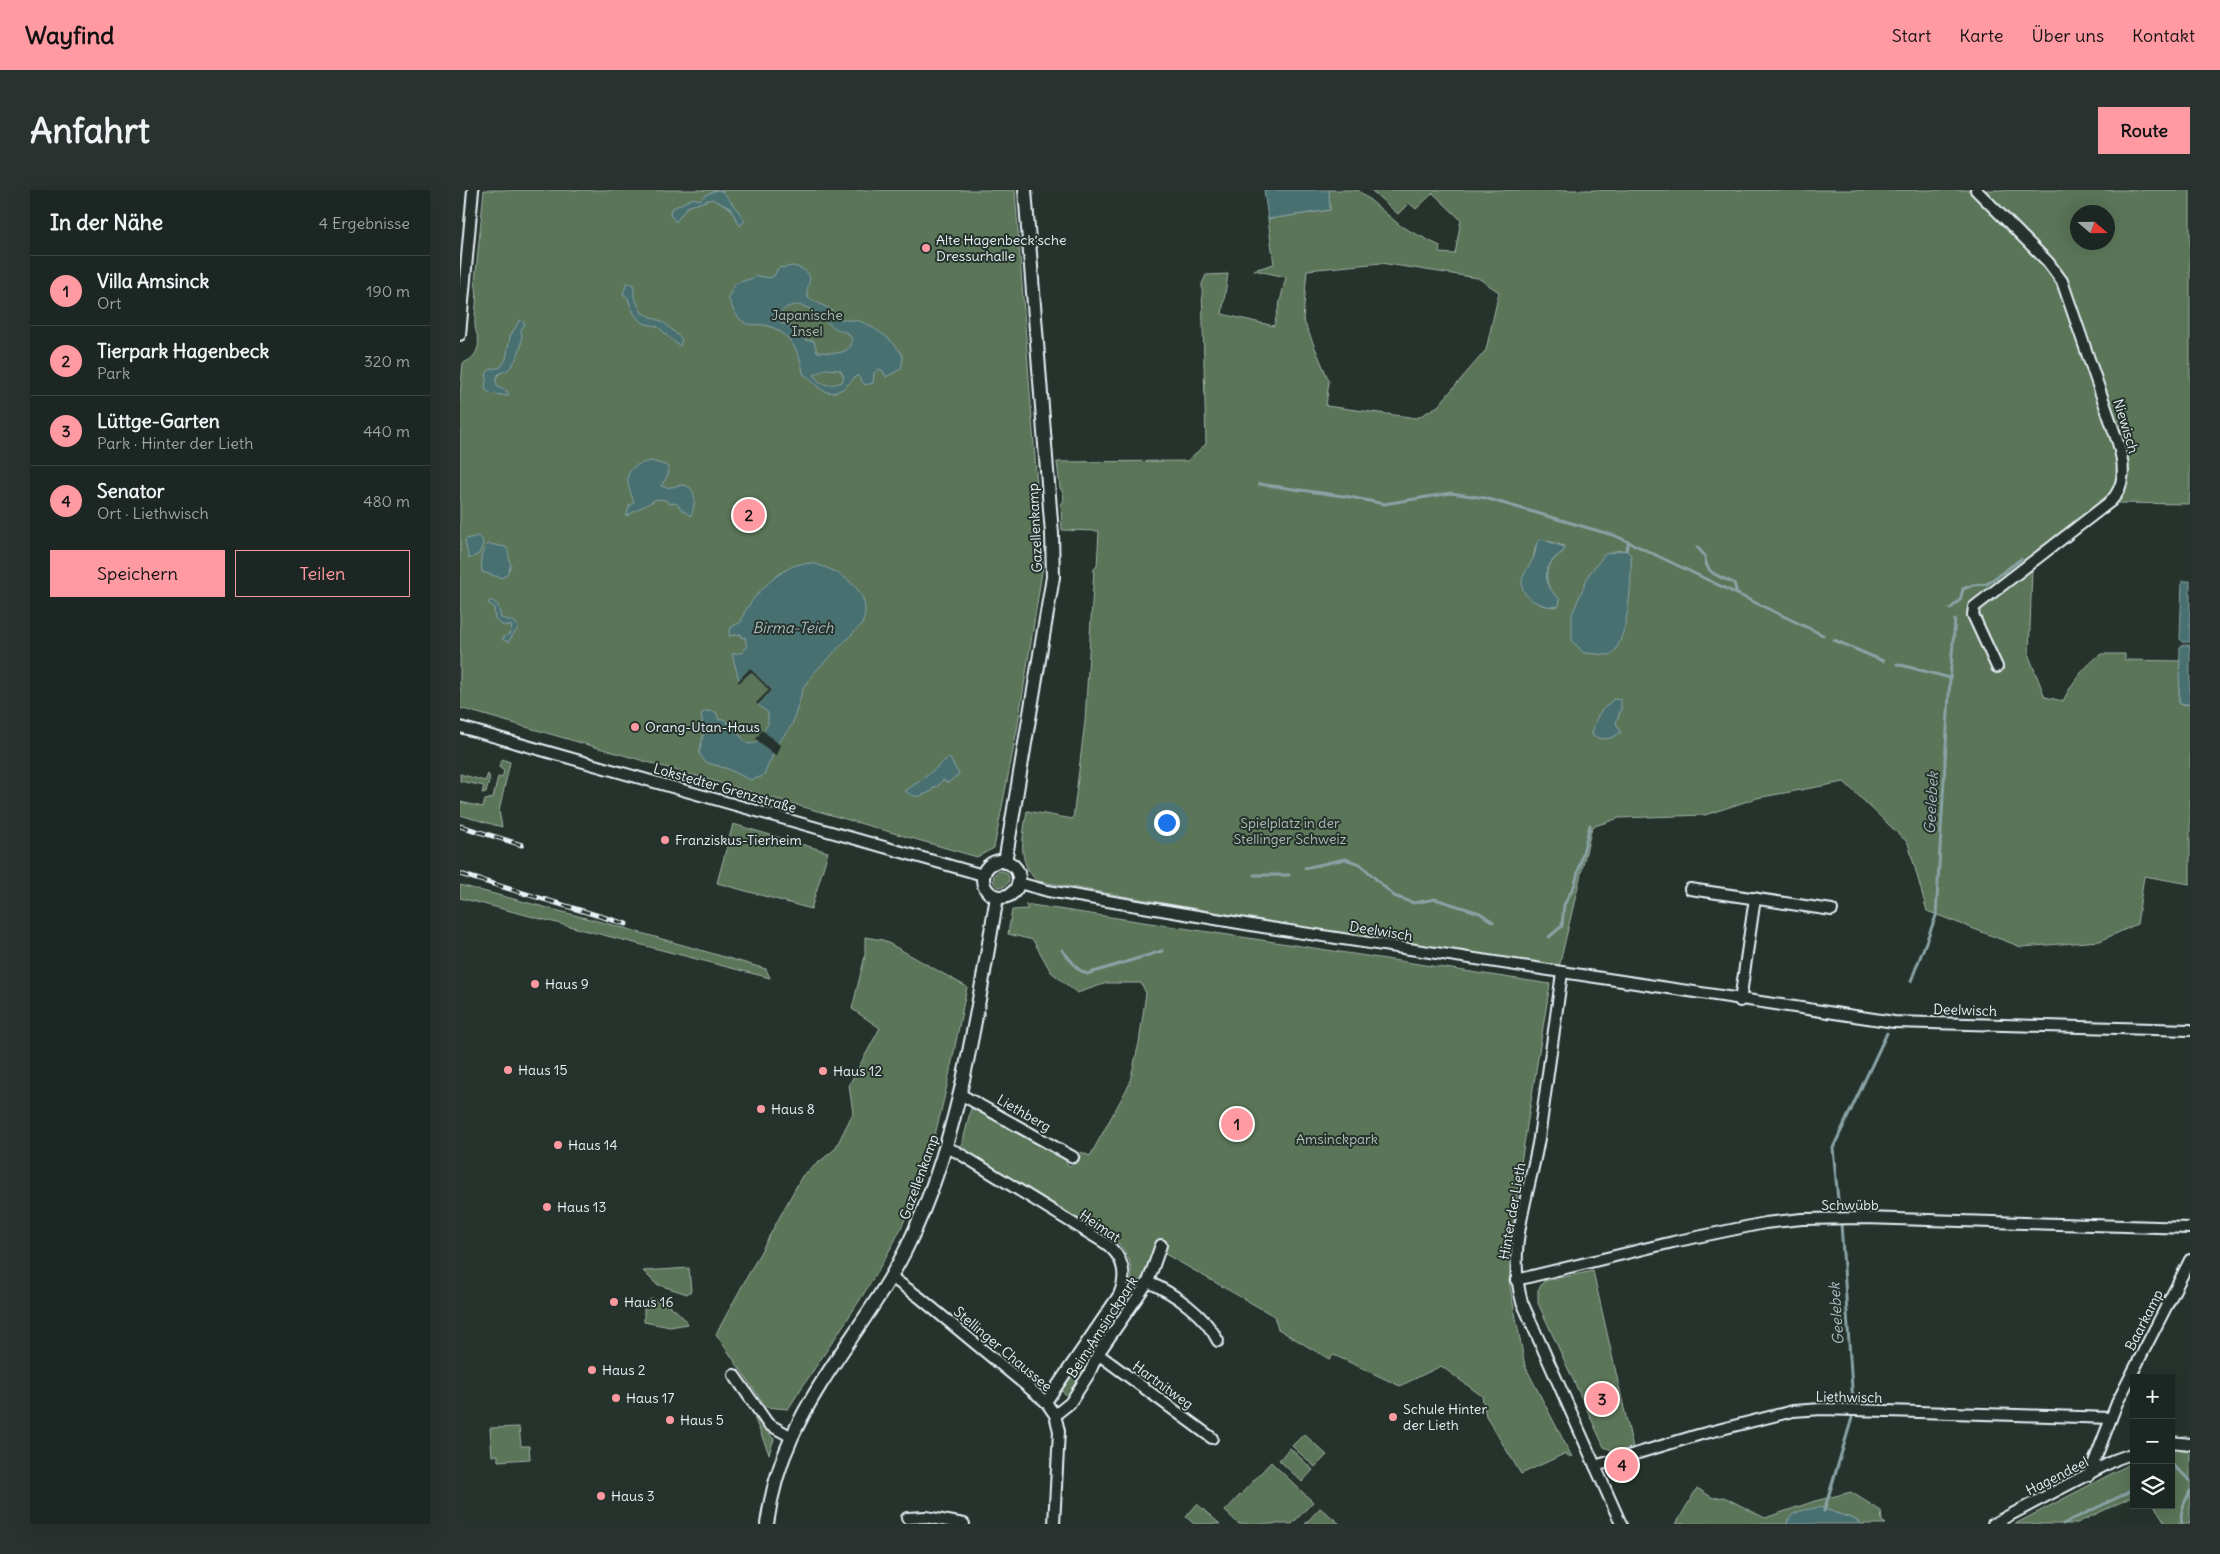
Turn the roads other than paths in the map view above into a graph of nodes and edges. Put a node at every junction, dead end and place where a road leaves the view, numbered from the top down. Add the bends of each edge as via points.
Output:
1 (474, 190) edge
2 (1025, 190) edge
3 (1976, 190) edge
4 (460, 335) edge
5 (1997, 666) dead end
6 (460, 727) edge
7 (1005, 862) junction
8 (983, 875) junction
9 (1019, 883) junction
10 (1690, 889) dead end
11 (997, 897) junction
12 (1755, 898) junction
13 (1832, 910) dead end
14 (1562, 973) junction
15 (1740, 1001) junction
16 (2190, 1030) edge
17 (960, 1094) junction
18 (946, 1148) junction
19 (1073, 1157) dead end
20 (2190, 1228) edge
21 (1161, 1246) dead end
22 (2190, 1260) edge
23 (891, 1277) junction
24 (1516, 1280) junction
25 (1148, 1282) junction
26 (1218, 1341) dead end
27 (1098, 1354) junction
28 (734, 1376) dead end
29 (1046, 1402) junction
30 (1055, 1415) junction
31 (2111, 1418) junction
32 (792, 1437) junction
33 (1212, 1438) dead end
34 (2175, 1442) edge
35 (2190, 1444) edge
36 (2130, 1454) edge
37 (1595, 1466) junction
38 (2089, 1476) junction
39 (907, 1518) dead end
40 (767, 1524) edge
41 (964, 1524) edge
42 (1054, 1524) edge
43 (1621, 1524) edge
44 (1993, 1524) edge

1 - 4 street
2 - 7 street, Gazellenkamp via 1053,577
3 - 5 street, Niewisch via 2048,262 2062,281 2118,443 2123,467 2121,486 2111,501 1974,607 1973,615
6 - 8 street, Lokstedter Grenzstraße
7 - 8 street via 991,864
7 - 9 street via 1016,870
8 - 11 street via 986,889
9 - 11 street via 1011,894
9 - 14 street, Deelwisch via 1048,891 1263,927
10 - 12 street
11 - 17 street, Gazellenkamp
12 - 13 street
12 - 15 street
14 - 15 street, Deelwisch
14 - 24 street, Hinter der Lieth via 1538,1138 1517,1240
15 - 16 street, Deelwisch via 1894,1022
17 - 18 street, Gazellenkamp
17 - 19 street, Liethberg
18 - 23 street, Gazellenkamp via 915,1229
18 - 29 street, Heimat via 1105,1243 1121,1261 1124,1277 1119,1295
20 - 24 street, Schwübb via 1802,1219 1710,1234
21 - 25 street, Beim Amsinckpark
22 - 31 street, Baarkamp
23 - 29 street, Stellinger Chaussee
23 - 32 street, Gazellenkamp via 812,1399
24 - 37 street, Hinter der Lieth via 1522,1302
25 - 26 street via 1172,1295 1209,1325
25 - 27 street, Beim Amsinckpark
27 - 30 street, Beim Amsinckpark via 1070,1403
27 - 33 street, Hartnitweg
28 - 32 street via 768,1424
29 - 30 street, Stellinger Chaussee
30 - 42 street, Stellinger Chaussee via 1059,1431
31 - 37 street, Liethwisch via 1822,1409 1793,1411
31 - 38 street, Baarkamp
32 - 40 street, Gazellenkamp via 775,1483
34 - 35 street
36 - 38 street, Hagendeel
37 - 43 street, Hinter der Lieth
38 - 44 street, Hagendeel
39 - 41 street via 926,1517

